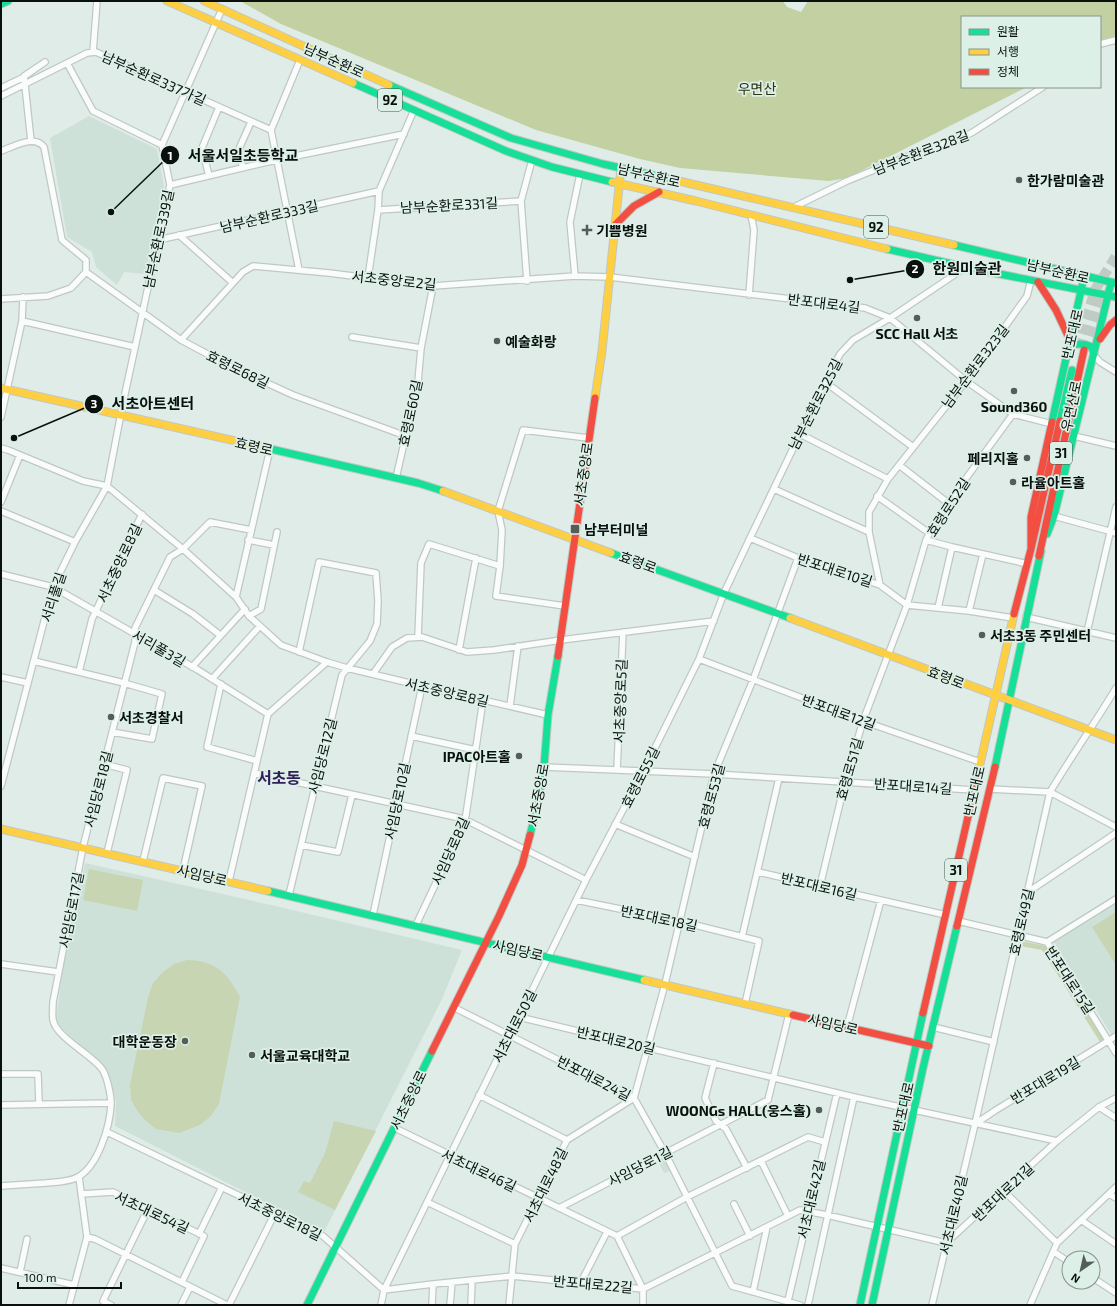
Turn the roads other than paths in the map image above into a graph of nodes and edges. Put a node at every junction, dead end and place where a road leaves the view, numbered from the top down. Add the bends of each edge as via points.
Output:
1 (8, 1) edge
2 (97, 1) edge
3 (166, 1) edge
4 (204, 1) edge
5 (1, 4) edge
6 (222, 9) junction
7 (216, 22) junction
8 (1116, 40) edge
9 (1101, 44) edge
10 (93, 52) junction
11 (300, 60) junction
12 (67, 63) junction
13 (26, 84) junction
14 (1, 88) edge
15 (1041, 88) edge
16 (185, 93) junction
17 (1, 96) edge
18 (219, 108) junction
19 (414, 110) junction
20 (251, 122) junction
21 (271, 130) junction
22 (404, 134) junction
23 (31, 141) junction
24 (162, 145) junction
25 (1, 151) edge
26 (276, 160) junction
27 (532, 160) junction
28 (243, 168) junction
29 (621, 168) junction
30 (580, 174) junction
31 (209, 176) junction
32 (674, 180) junction
33 (619, 183) junction
34 (170, 185) junction
35 (379, 191) junction
36 (659, 192) junction
37 (670, 194) junction
38 (521, 201) junction
39 (793, 208) junction
40 (378, 210) junction
41 (288, 211) junction
42 (751, 215) junction
43 (614, 226) junction
44 (179, 235) junction
45 (158, 240) junction
46 (966, 267) junction
47 (299, 270) junction
48 (86, 272) junction
49 (575, 276) junction
50 (610, 277) junction
51 (1084, 277) junction
52 (368, 278) junction
53 (527, 281) junction
54 (1035, 281) junction
55 (233, 283) junction
56 (1114, 283) edge
57 (433, 286) junction
58 (1081, 291) junction
59 (749, 294) junction
60 (23, 297) junction
61 (1108, 297) junction
62 (1116, 297) edge
63 (1, 299) edge
64 (142, 312) junction
65 (890, 318) junction
66 (1116, 320) edge
67 (22, 321) junction
68 (352, 337) dead end
69 (181, 340) junction
70 (1069, 343) junction
71 (135, 347) junction
72 (421, 348) junction
73 (1094, 355) junction
74 (1116, 372) edge
75 (966, 381) junction
76 (825, 382) junction
77 (4, 388) edge
78 (1013, 414) junction
79 (120, 415) junction
80 (1, 416) edge
81 (1052, 424) junction
82 (800, 434) junction
83 (406, 436) junction
84 (1074, 436) junction
85 (588, 438) junction
86 (1116, 446) edge
87 (913, 447) junction
88 (1, 448) edge
89 (270, 449) junction
90 (20, 455) junction
91 (899, 465) junction
92 (396, 478) junction
93 (888, 479) junction
94 (107, 486) junction
95 (774, 488) junction
96 (877, 496) junction
97 (1, 502) edge
98 (948, 503) junction
99 (1116, 507) edge
100 (1, 511) edge
101 (498, 511) junction
102 (142, 514) junction
103 (1054, 516) junction
104 (251, 530) junction
105 (277, 532) dead end
106 (869, 532) junction
107 (1113, 532) edge
108 (929, 533) junction
109 (750, 538) junction
110 (248, 540) junction
111 (574, 540) junction
112 (926, 540) junction
113 (74, 542) junction
114 (274, 545) junction
115 (952, 547) junction
116 (183, 549) junction
117 (1031, 549) junction
118 (983, 554) junction
119 (1039, 556) junction
120 (476, 558) junction
121 (798, 558) junction
122 (1028, 564) junction
123 (500, 566) junction
124 (1, 574) edge
125 (880, 585) junction
126 (53, 586) junction
127 (154, 590) junction
128 (724, 593) junction
129 (236, 597) junction
130 (907, 605) junction
131 (565, 606) junction
132 (938, 608) junction
133 (245, 609) junction
134 (969, 611) junction
135 (96, 612) junction
136 (777, 613) junction
137 (249, 616) junction
138 (1026, 617) junction
139 (1013, 618) junction
140 (714, 621) junction
141 (260, 626) junction
142 (623, 632) junction
143 (1087, 632) junction
144 (135, 634) junction
145 (220, 636) junction
146 (418, 637) junction
147 (1116, 638) edge
148 (561, 640) junction
149 (518, 646) junction
150 (459, 650) junction
151 (299, 652) junction
152 (888, 655) junction
153 (699, 658) junction
154 (34, 661) junction
155 (326, 662) junction
156 (192, 667) junction
157 (347, 668) junction
158 (79, 672) junction
159 (373, 674) junction
160 (1, 677) edge
161 (212, 679) junction
162 (753, 680) junction
163 (28, 683) junction
164 (124, 683) junction
165 (221, 684) junction
166 (422, 686) junction
167 (1116, 688) edge
168 (996, 696) junction
169 (483, 700) junction
170 (1008, 700) junction
171 (510, 706) junction
172 (268, 714) junction
173 (548, 715) junction
174 (863, 721) junction
175 (1090, 730) junction
176 (112, 732) junction
177 (411, 736) junction
178 (1116, 740) edge
179 (476, 750) junction
180 (257, 761) junction
181 (980, 762) junction
182 (104, 764) junction
183 (544, 767) junction
184 (617, 770) junction
185 (255, 772) junction
186 (643, 772) junction
187 (714, 774) junction
188 (779, 778) junction
189 (2, 779) edge
190 (845, 782) junction
191 (1, 786) edge
192 (315, 786) junction
193 (990, 789) junction
194 (974, 790) junction
195 (1050, 792) junction
196 (352, 795) junction
197 (396, 804) junction
198 (465, 820) junction
199 (615, 824) junction
200 (1116, 827) edge
201 (1, 829) edge
202 (1116, 833) edge
203 (301, 845) junction
204 (83, 847) junction
205 (526, 851) junction
206 (107, 853) junction
207 (695, 857) junction
208 (143, 861) junction
209 (183, 870) junction
210 (758, 872) junction
211 (586, 880) junction
212 (229, 881) junction
213 (820, 886) junction
214 (1028, 892) junction
215 (289, 896) junction
216 (1116, 899) edge
217 (576, 900) junction
218 (881, 900) junction
219 (373, 915) junction
220 (946, 915) junction
221 (679, 921) junction
222 (958, 921) junction
223 (416, 925) junction
224 (1018, 936) junction
225 (742, 937) junction
226 (485, 942) junction
227 (1047, 942) junction
228 (549, 957) junction
229 (1, 964) edge
230 (58, 972) junction
231 (665, 984) junction
232 (745, 1004) junction
233 (453, 1007) junction
234 (789, 1014) junction
235 (519, 1017) junction
236 (847, 1027) junction
237 (933, 1027) junction
238 (509, 1035) junction
239 (1116, 1036) edge
240 (1109, 1040) junction
241 (994, 1042) junction
242 (916, 1043) junction
243 (929, 1046) junction
244 (648, 1048) junction
245 (1116, 1052) edge
246 (714, 1063) junction
247 (1, 1074) edge
248 (775, 1078) junction
249 (836, 1093) junction
250 (479, 1095) junction
251 (854, 1097) junction
252 (634, 1098) junction
253 (1116, 1098) edge
254 (111, 1103) junction
255 (39, 1104) junction
256 (1, 1105) edge
257 (1099, 1107) junction
258 (902, 1108) junction
259 (914, 1110) junction
260 (1116, 1118) edge
261 (975, 1124) junction
262 (721, 1125) junction
263 (394, 1128) junction
264 (107, 1132) junction
265 (567, 1140) junction
266 (1057, 1141) junction
267 (825, 1142) junction
268 (665, 1153) junction
269 (450, 1156) junction
270 (761, 1161) junction
271 (747, 1168) junction
272 (78, 1177) junction
273 (1, 1186) edge
274 (222, 1187) junction
275 (1116, 1187) edge
276 (1004, 1191) junction
277 (81, 1194) junction
278 (1109, 1194) junction
279 (538, 1197) junction
280 (687, 1197) junction
281 (1116, 1198) edge
282 (427, 1202) junction
283 (734, 1204) dead end
284 (558, 1208) junction
285 (148, 1209) junction
286 (808, 1212) junction
287 (275, 1213) junction
288 (827, 1215) junction
289 (788, 1216) junction
290 (1081, 1220) junction
291 (767, 1227) junction
292 (877, 1227) junction
293 (888, 1230) junction
294 (607, 1232) junction
295 (199, 1234) junction
296 (617, 1236) junction
297 (750, 1236) junction
298 (86, 1237) junction
299 (27, 1239) dead end
300 (1057, 1242) junction
301 (946, 1243) junction
302 (515, 1244) junction
303 (1116, 1244) edge
304 (336, 1247) junction
305 (1054, 1252) junction
306 (126, 1254) junction
307 (715, 1254) junction
308 (1061, 1257) edge
309 (1, 1268) edge
310 (20, 1272) junction
311 (512, 1276) junction
312 (472, 1280) junction
313 (182, 1282) junction
314 (452, 1282) junction
315 (1101, 1283) edge
316 (433, 1284) junction
317 (580, 1284) junction
318 (74, 1285) junction
319 (190, 1287) junction
320 (643, 1289) junction
321 (384, 1290) junction
322 (753, 1292) junction
323 (1116, 1293) edge
324 (787, 1304) edge
325 (69, 1305) edge
326 (111, 1305) edge
327 (181, 1305) edge
328 (228, 1305) edge
329 (307, 1305) edge
330 (381, 1305) edge
331 (432, 1305) edge
332 (450, 1305) edge
333 (471, 1305) edge
334 (509, 1305) edge
335 (642, 1305) edge
336 (800, 1305) edge
337 (808, 1305) edge
338 (860, 1305) edge
339 (872, 1305) edge
340 (932, 1305) edge
341 (1030, 1305) edge

1 - 5 main road
2 - 10 street
3 - 7 main road, 남부순환로 / 92
4 - 6 main road, 남부순환로 / 92
6 - 7 street
6 - 29 main road, 남부순환로 / 92 via 511,138
7 - 11 main road, 남부순환로 / 92
7 - 16 street
8 - 9 street
10 - 12 street, 남부순환로337가길
10 - 16 street, 남부순환로337가길
11 - 19 main road, 남부순환로 / 92
11 - 21 street
12 - 13 street, 남부순환로337가길
12 - 24 street via 93,111
13 - 14 street via 24,76 45,62 22,78
13 - 17 street, 남부순환로337가길
13 - 23 street
15 - 39 street, 남부순환로328길 via 961,138 847,181
16 - 18 street, 남부순환로337가길
16 - 24 street
18 - 20 street, 남부순환로337가길
18 - 31 street, 남부순환로337가길 via 202,148
19 - 22 street
19 - 27 main road, 남부순환로 / 92
20 - 21 street, 남부순환로337가길
20 - 28 street via 238,151
21 - 26 street
22 - 26 street
22 - 35 street
23 - 25 street
23 - 48 street via 42,143 44,147 62,240 86,260
24 - 34 street, 남부순환로339길
26 - 28 street
26 - 41 street
27 - 30 main road, 남부순환로 / 92
27 - 38 street
28 - 31 street
29 - 32 main road, 남부순환로 / 92
29 - 33 main road, 서초중앙로
30 - 33 main road, 남부순환로 / 92
30 - 49 street via 570,222
31 - 34 street
32 - 37 main road
32 - 39 main road, 남부순환로 / 92
33 - 36 main road, 남부순환로 / 92
33 - 43 main road, 서초중앙로
34 - 45 street, 남부순환로339길
35 - 40 street
35 - 41 street, 남부순환로333길
36 - 37 main road, 남부순환로 / 92
36 - 43 main road via 637,202
37 - 42 main road, 남부순환로 / 92
38 - 40 street, 남부순환로331길
38 - 53 street
39 - 51 main road, 남부순환로 / 92
40 - 52 street
41 - 44 street, 남부순환로333길
41 - 47 street
42 - 46 main road, 남부순환로 / 92
42 - 59 street via 754,230
43 - 50 main road, 서초중앙로
44 - 45 street, 남부순환로333길
44 - 55 street
45 - 64 street, 남부순환로339길
46 - 54 main road, 남부순환로 / 92
46 - 65 street, 남부순환로325길
47 - 52 street, 서초중앙로2길
47 - 55 street, 서초중앙로2길 via 253,266
48 - 60 street via 71,288 48,296
48 - 64 street, 효령로68길
49 - 50 street, 서초중앙로2길
49 - 53 street, 서초중앙로2길
50 - 59 street, 반포대로4길
50 - 85 main road, 서초중앙로 via 602,351
51 - 56 main road, 남부순환로 / 92
51 - 58 main road, 반포대로
52 - 57 street, 서초중앙로2길
53 - 57 street, 서초중앙로2길
54 - 58 main road, 남부순환로 / 92
54 - 70 main road via 1053,302
54 - 75 street, 남부순환로323길
55 - 69 street, 서초중앙로2길
56 - 61 main road, 반포대로
57 - 72 street, 효령로60길
58 - 61 main road, 남부순환로 / 92
58 - 70 main road, 반포대로
59 - 65 street, 반포대로4길 via 865,308
60 - 63 street
60 - 67 street
61 - 62 main road, 남부순환로 / 92
61 - 73 main road, 반포대로
64 - 69 street, 효령로68길
64 - 71 street, 남부순환로339길
65 - 75 street, 반포대로4길
65 - 76 street, 남부순환로325길 via 853,340 840,354
66 - 73 main road via 1102,336
67 - 71 street
67 - 77 street
68 - 72 street
69 - 83 street, 효령로68길 via 293,395
70 - 73 main road via 1089,345
70 - 81 main road, 반포대로
71 - 79 street, 남부순환로339길
72 - 83 street, 효령로60길 via 418,382
73 - 74 street
73 - 84 main road, 반포대로
75 - 78 street, 반포대로4길
75 - 87 street, 남부순환로323길
76 - 82 street, 남부순환로325길
76 - 87 street
77 - 79 main road, 효령로
77 - 80 street
78 - 81 street, 반포대로4길
78 - 98 street, 효령로52길
79 - 89 main road, 효령로
79 - 94 street, 서리풀길
81 - 117 main road, 반포대로 via 1031,517
82 - 93 street
82 - 95 street, 남부순환로325길
83 - 92 street, 효령로60길
84 - 86 street
84 - 103 main road, 반포대로
85 - 101 street via 523,430
85 - 111 main road, 서초중앙로
87 - 91 street, 남부순환로323길
88 - 90 street, 서초중앙로8길
89 - 92 main road, 효령로
89 - 104 street
90 - 94 street, 서초중앙로8길 via 83,481
90 - 97 street
91 - 93 street, 남부순환로323길
91 - 98 street
92 - 101 main road, 효령로 via 454,494
93 - 96 street, 남부순환로323길
94 - 102 street, 서초중앙로8길
94 - 113 street, 서리풀길
95 - 106 street
95 - 109 street, 남부순환로325길
96 - 106 street, 남부순환로323길 via 869,512
96 - 108 street
98 - 108 street, 효령로52길
99 - 107 street
100 - 113 street
101 - 111 main road, 효령로
101 - 123 street via 502,530
102 - 116 street, 서초중앙로8길
102 - 135 street, 서초중앙로8길
103 - 107 street
103 - 119 main road, 반포대로
104 - 110 street
104 - 116 street, 사임당로18길 via 210,522
105 - 114 street
106 - 125 street, 남부순환로323길
107 - 143 street
108 - 112 street, 효령로52길
109 - 121 street, 반포대로10길
109 - 128 street, 남부순환로325길
110 - 114 street
110 - 129 street
111 - 128 main road, 효령로
111 - 131 main road, 서초중앙로
112 - 115 street
112 - 130 street, 효령로52길
113 - 126 street, 서리풀길
114 - 137 street via 261,609
115 - 118 street
115 - 132 street
116 - 127 street, 사임당로18길 via 170,556
116 - 129 street, 서초중앙로8길
117 - 119 main road, 우면산로 / 31 via 1080,349
117 - 122 main road, 반포대로 / 31
118 - 122 street
118 - 134 street
119 - 138 main road, 반포대로
120 - 123 street
120 - 146 street via 429,544 421,563
120 - 150 street
121 - 125 street, 반포대로10길
121 - 136 street
122 - 139 main road, 반포대로 / 31
123 - 131 street via 496,596
124 - 126 street, 서리풀3길
125 - 130 street, 반포대로10길
126 - 135 street, 서리풀3길
126 - 154 street, 서리풀길
127 - 144 street, 사임당로18길
127 - 145 street via 193,614
128 - 136 main road, 효령로
128 - 140 street, 효령로55길
129 - 133 street, 서초중앙로8길
130 - 132 street
130 - 152 street, 효령로52길
131 - 148 main road, 서초중앙로
132 - 134 street
133 - 137 street, 서초중앙로8길
133 - 145 street
134 - 139 street
135 - 144 street, 서리풀3길
135 - 158 street
136 - 152 main road, 효령로
136 - 162 street, 효령로53길
137 - 141 street, 서초중앙로8길
138 - 143 street
138 - 170 main road, 반포대로
139 - 168 main road, 반포대로 / 31
140 - 142 street
140 - 153 street, 효령로55길
141 - 151 street, 서초중앙로8길 via 281,645
141 - 161 street
142 - 148 street
142 - 184 street, 서초중앙로5길
143 - 147 street
144 - 156 street, 서리풀3길
144 - 164 street, 사임당로18길
145 - 156 street
146 - 150 street
146 - 159 street via 407,638 392,647
148 - 149 street
148 - 173 main road, 서초중앙로
149 - 150 street via 467,652
149 - 171 street
151 - 155 street, 서초중앙로8길
151 - 157 street via 319,562 376,573 377,624 370,641
152 - 168 main road, 효령로
152 - 174 street, 효령로51길
153 - 162 street, 반포대로12길
153 - 186 street, 효령로55길
154 - 158 street, 사임당로18길
154 - 163 street, 서리풀길
155 - 157 street, 서초중앙로8길
155 - 172 street
156 - 161 street, 서리풀3길
157 - 159 street, 서초중앙로8길
157 - 192 street, 사임당로12길 via 342,675
158 - 164 street, 사임당로18길
159 - 166 street, 서초중앙로8길
160 - 163 street
161 - 165 street, 서리풀3길
162 - 174 street, 반포대로12길
162 - 187 street, 효령로53길
163 - 189 street, 서리풀길
164 - 176 street, 사임당로18길
164 - 176 street, 사임당로18길 via 162,694 152,739
165 - 172 street, 서리풀3길
165 - 180 street via 206,747
166 - 169 street, 서초중앙로8길
166 - 177 street, 사임당로10길
167 - 175 street, 효령로49길
168 - 170 main road, 효령로
168 - 181 main road, 반포대로 / 31
169 - 171 street, 서초중앙로8길
169 - 179 street, 사임당로8길
170 - 175 main road, 효령로
170 - 193 main road, 반포대로 / 31
171 - 173 street, 서초중앙로8길
172 - 180 street
173 - 183 main road, 서초중앙로
174 - 181 street, 반포대로12길
174 - 190 street, 효령로51길
175 - 178 main road, 효령로
175 - 195 street, 효령로49길
176 - 182 street, 사임당로18길
177 - 179 street
177 - 197 street, 사임당로10길
179 - 198 street, 사임당로8길
180 - 185 street
181 - 194 main road, 반포대로 / 31
182 - 204 street, 사임당로18길
182 - 206 street via 127,770
183 - 184 street, 반포대로14길
183 - 205 main road, 서초중앙로
184 - 186 street, 반포대로14길
185 - 192 street
185 - 212 street
186 - 187 street, 반포대로14길
186 - 199 street, 효령로55길
187 - 188 street, 반포대로14길
187 - 207 street, 효령로53길
188 - 190 street, 반포대로14길
188 - 210 street
189 - 191 street, 서리풀길
190 - 194 street, 반포대로14길
190 - 213 street, 효령로51길
192 - 196 street
192 - 203 street, 사임당로12길
193 - 195 street
193 - 222 main road, 반포대로 / 31
194 - 220 main road, 반포대로 / 31
195 - 200 street
195 - 214 street, 효령로49길
196 - 197 street
196 - 203 street via 338,852
197 - 198 street
197 - 219 street, 사임당로10길
198 - 205 street
198 - 223 street, 사임당로8길
199 - 207 street
199 - 211 street, 효령로55길
201 - 204 main road, 사임당로
202 - 214 street
203 - 215 street, 사임당로12길
204 - 206 main road, 사임당로
204 - 230 street, 사임당로17길
205 - 211 street
205 - 226 main road, 서초중앙로 via 512,890
206 - 208 main road, 사임당로
207 - 221 street, 효령로53길
208 - 209 main road, 사임당로
208 - 209 street via 163,778 202,786
209 - 212 main road, 사임당로
210 - 213 street, 반포대로16길
210 - 225 street
211 - 217 street, 효령로55길
212 - 215 main road, 사임당로
213 - 218 street, 반포대로16길
214 - 224 street, 효령로49길
215 - 219 main road, 사임당로
216 - 227 street
217 - 221 street, 반포대로18길
217 - 228 street, 효령로55길
218 - 220 street, 반포대로16길
218 - 236 street
219 - 223 main road, 사임당로
220 - 242 main road, 반포대로 / 31
221 - 225 street, 반포대로18길
221 - 231 street, 효령로53길
222 - 224 street, 반포대로15길
222 - 237 main road, 반포대로 / 31
223 - 226 main road, 사임당로
224 - 227 street, 반포대로15길
224 - 241 street, 효령로49길
225 - 232 street, 반포대로18길 via 759,941
226 - 228 main road, 사임당로
226 - 233 main road, 서초중앙로
227 - 240 street, 반포대로15길
228 - 231 main road, 사임당로
228 - 235 street, 서초대로50길
229 - 230 street
230 - 254 street, 사임당로17길 via 53,1002 54,1023 101,1068 106,1078
231 - 232 main road, 사임당로
231 - 244 street
232 - 234 main road, 사임당로
233 - 238 street, 반포대로24길
233 - 263 main road, 서초중앙로
234 - 236 main road, 사임당로
234 - 248 street, 사임당로1길
235 - 238 street, 서초대로50길
235 - 244 street, 반포대로20길
236 - 242 main road, 사임당로
237 - 241 street
237 - 243 main road, 반포대로 / 31
238 - 250 street, 서초대로50길
238 - 252 street, 반포대로24길
239 - 240 street, 반포대로19길
240 - 245 street, 반포대로15길
240 - 261 street, 반포대로19길
241 - 261 street, 효령로49길
242 - 243 main road, 사임당로
242 - 258 main road, 반포대로 / 31
243 - 259 main road, 반포대로 / 31
244 - 246 street, 반포대로20길
244 - 252 street
246 - 248 street, 반포대로20길
246 - 262 street via 705,1098 716,1121
247 - 255 street via 38,1074
248 - 249 street, 반포대로20길
248 - 262 street, 사임당로1길 via 768,1100
249 - 251 street, 반포대로20길
249 - 267 street, 서초대로42길
250 - 265 street
250 - 269 street, 서초대로50길
251 - 258 street, 반포대로20길
251 - 288 street
252 - 265 street, 서초대로48길
252 - 268 street, 반포대로24길
253 - 257 street, 반포대로21길
254 - 255 street
254 - 264 street, 사임당로17길
255 - 256 street
257 - 260 street
257 - 266 street, 반포대로21길
258 - 259 street, 반포대로20길
258 - 292 main road, 반포대로 / 31
259 - 261 street
259 - 293 main road, 반포대로 / 31
261 - 266 street
261 - 301 street, 서초대로40길
262 - 268 street, 사임당로1길
262 - 271 street via 726,1129
263 - 269 street, 서초대로46길
263 - 304 main road, 서초중앙로
264 - 272 street, 사임당로17길 via 94,1161
264 - 274 street, 서초중앙로18길
265 - 279 street, 서초대로48길
266 - 276 street, 반포대로21길
267 - 270 street via 808,1137
267 - 286 street, 서초대로42길
268 - 280 street, 반포대로24길
268 - 284 street, 사임당로1길
269 - 279 street, 서초대로46길
269 - 282 street, 서초대로50길
270 - 271 street
270 - 289 street
271 - 280 street
272 - 273 street via 60,1182
272 - 277 street
274 - 287 street, 서초중앙로18길
274 - 295 street, 서초중앙로18길
275 - 278 street
276 - 300 street
276 - 301 street, 반포대로21길
277 - 285 street, 서초대로54길 via 113,1192
277 - 298 street
278 - 281 street
278 - 290 street
279 - 284 street, 서초대로46길
279 - 302 street, 서초대로48길
280 - 296 street
280 - 307 street, 반포대로24길
282 - 302 street
282 - 321 street, 서초대로50길
283 - 297 street
284 - 294 street, 서초대로46길
285 - 295 street, 서초대로54길
285 - 306 street
286 - 288 street, 반포대로22길
286 - 289 street, 반포대로22길 via 800,1210
286 - 324 street, 서초대로42길
287 - 304 street, 서초중앙로18길 via 323,1236
287 - 328 street
288 - 292 street, 반포대로22길
288 - 337 street
289 - 291 street, 반포대로22길
290 - 300 street
290 - 303 street
291 - 297 street, 반포대로22길
291 - 322 street
292 - 293 street
292 - 338 main road, 반포대로 / 31
293 - 301 street
293 - 339 main road, 반포대로 / 31
294 - 296 street, 서초대로46길
294 - 317 street
295 - 313 street via 204,1236
296 - 320 street
297 - 307 street, 반포대로22길
298 - 306 street
298 - 318 street
299 - 310 street
300 - 305 street
301 - 340 street, 서초대로40길
302 - 311 street, 서초대로48길
304 - 321 street
304 - 329 main road, 서초중앙로
305 - 308 street
305 - 341 street
306 - 313 street
306 - 326 street via 103,1301
307 - 320 street, 반포대로22길
307 - 322 street, 반포대로24길 via 732,1286
309 - 310 street
310 - 318 street
311 - 312 street, 반포대로22길
311 - 317 street, 반포대로22길
311 - 334 street, 서초대로48길
312 - 314 street, 반포대로22길
312 - 333 street
313 - 319 street
314 - 316 street, 반포대로22길
314 - 332 street
315 - 323 street
316 - 321 street, 반포대로22길
316 - 331 street
317 - 320 street, 반포대로22길
318 - 325 street
319 - 327 street
319 - 328 street
320 - 335 street
321 - 330 street, 서초대로50길
322 - 324 street, 반포대로24길
324 - 336 street, 반포대로24길

